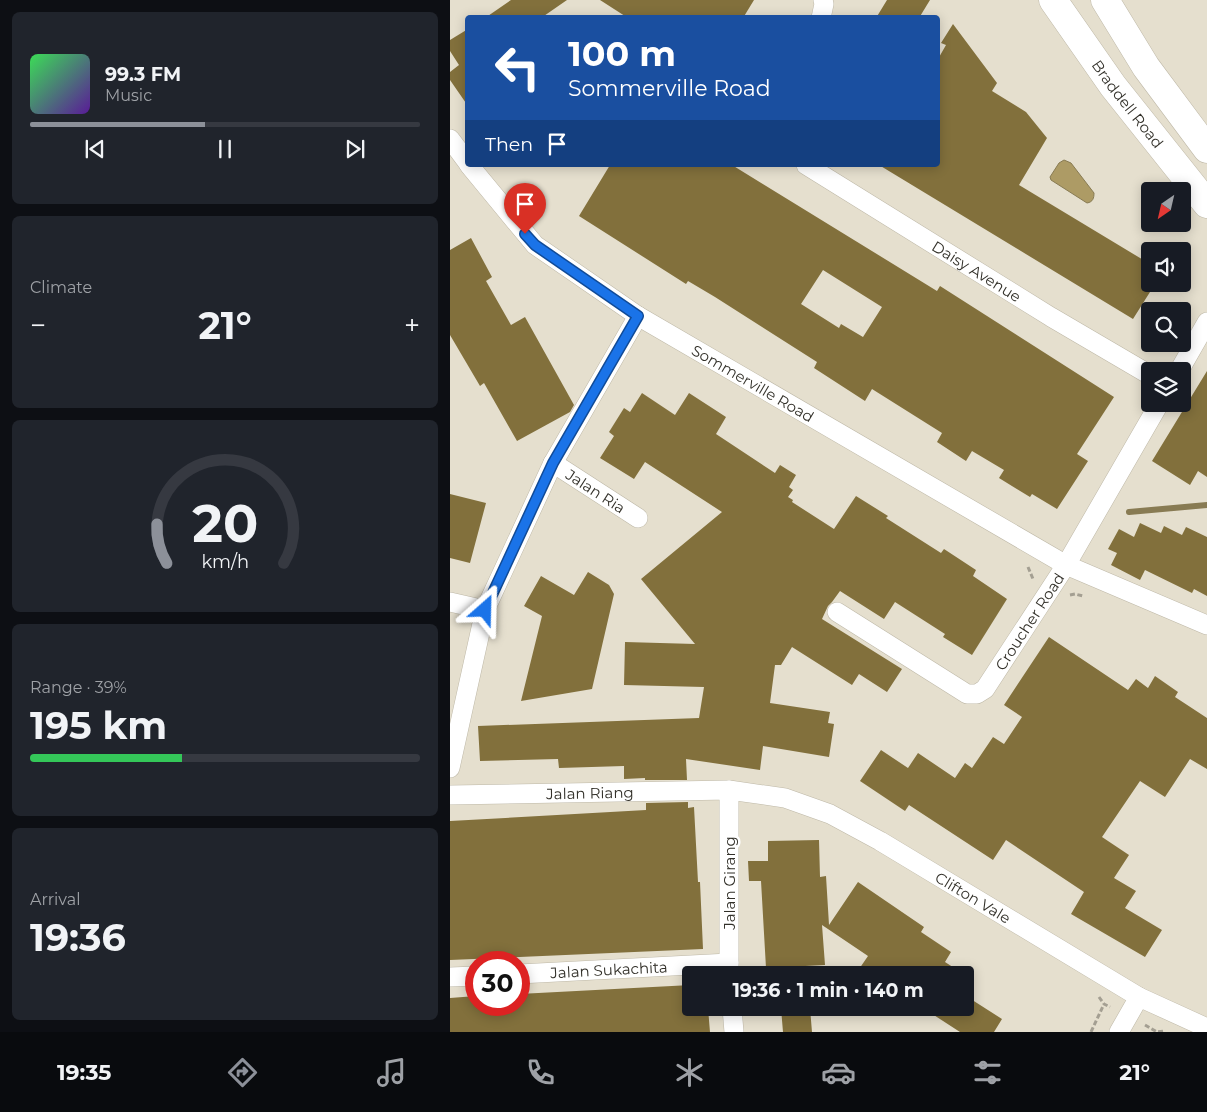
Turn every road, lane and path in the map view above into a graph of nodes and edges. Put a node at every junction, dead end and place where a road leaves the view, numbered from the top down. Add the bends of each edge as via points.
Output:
1 (823, 0) edge
2 (1053, 0) edge
3 (1105, 0) edge
4 (822, 15) edge
5 (450, 139) edge
6 (1207, 149) edge
7 (465, 160) edge
8 (471, 167) edge
9 (809, 167) edge
10 (1207, 204) edge
11 (638, 316) junction
12 (1207, 322) edge
13 (1184, 362) edge
14 (1141, 370) edge
15 (1155, 412) edge
16 (553, 463) junction
17 (638, 518) dead end
18 (1026, 564) dead end
19 (1066, 565) junction
20 (1031, 583) dead end
21 (450, 602) edge
22 (485, 610) junction
23 (837, 612) dead end
24 (1207, 625) edge
25 (450, 768) edge
26 (729, 790) junction
27 (450, 795) edge
28 (729, 966) edge
29 (682, 970) edge
30 (530, 974) edge
31 (465, 976) edge
32 (450, 977) edge
33 (1092, 992) dead end
34 (1139, 997) junction
35 (1104, 1004) junction
36 (733, 1016) edge
37 (1124, 1024) edge
38 (1207, 1028) edge
39 (734, 1032) edge
40 (1091, 1032) edge
41 (1156, 1032) edge
42 (1167, 1032) edge

1 - 4 street
2 - 10 highway, Braddell Road via 1114,86
3 - 6 highway via 1146,67
5 - 7 street, Sommerville Road
8 - 11 street, Sommerville Road via 535,245
9 - 14 street, Daisy Avenue
11 - 16 street, Jalan Ria
11 - 19 street, Sommerville Road
12 - 13 street
15 - 19 street, Croucher Road
16 - 17 street, Jalan Ria
16 - 22 street, Jalan Ria
18 - 20 path via 1034,578
19 - 23 street, Croucher Road via 985,689 977,694 967,694 958,689
19 - 24 street, Sommerville Road
21 - 22 street
22 - 25 street, Jalan Ria
26 - 27 street, Jalan Riang
26 - 28 street, Jalan Girang
26 - 34 street, Clifton Vale via 785,798 830,814
29 - 30 street, Jalan Sukachita
31 - 32 street
33 - 35 path
34 - 37 street
34 - 38 street, Clifton Vale
35 - 37 path
35 - 40 path
36 - 39 street
37 - 41 path
41 - 42 path

